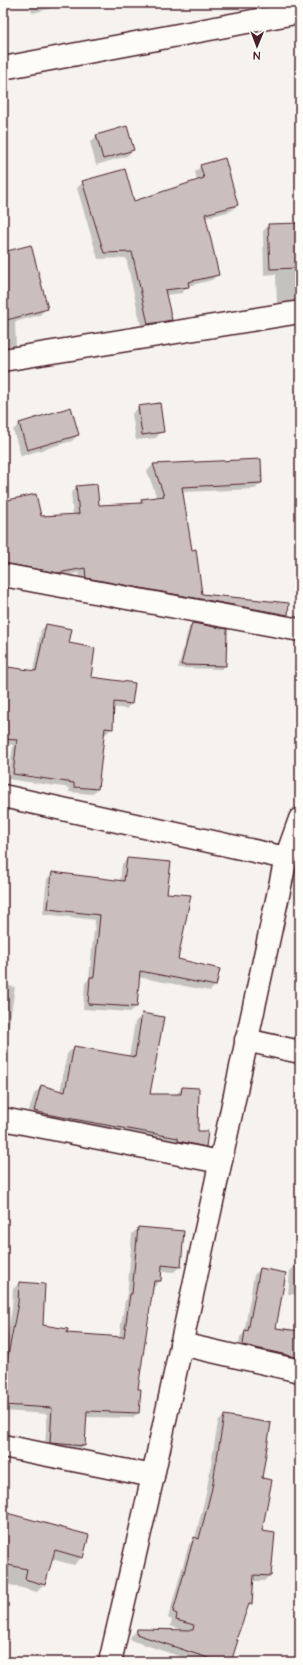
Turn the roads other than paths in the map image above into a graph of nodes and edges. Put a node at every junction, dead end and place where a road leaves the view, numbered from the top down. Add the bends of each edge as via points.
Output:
1 (300, 12) edge
2 (3, 68) edge
3 (300, 312) edge
4 (3, 360) edge
5 (3, 575) edge
6 (300, 630) edge
7 (3, 796) edge
8 (300, 819) edge
9 (286, 858) junction
10 (246, 1040) junction
11 (300, 1052) edge
12 (3, 1119) edge
13 (220, 1162) junction
14 (181, 1344) junction
15 (300, 1371) edge
16 (3, 1446) edge
17 (153, 1476) junction
18 (110, 1662) edge

1 - 2 street
3 - 4 street
5 - 6 street
7 - 9 street
8 - 9 street
9 - 10 street
10 - 11 street
10 - 13 street
12 - 13 street
13 - 14 street
14 - 15 street
14 - 17 street
16 - 17 street
17 - 18 street

